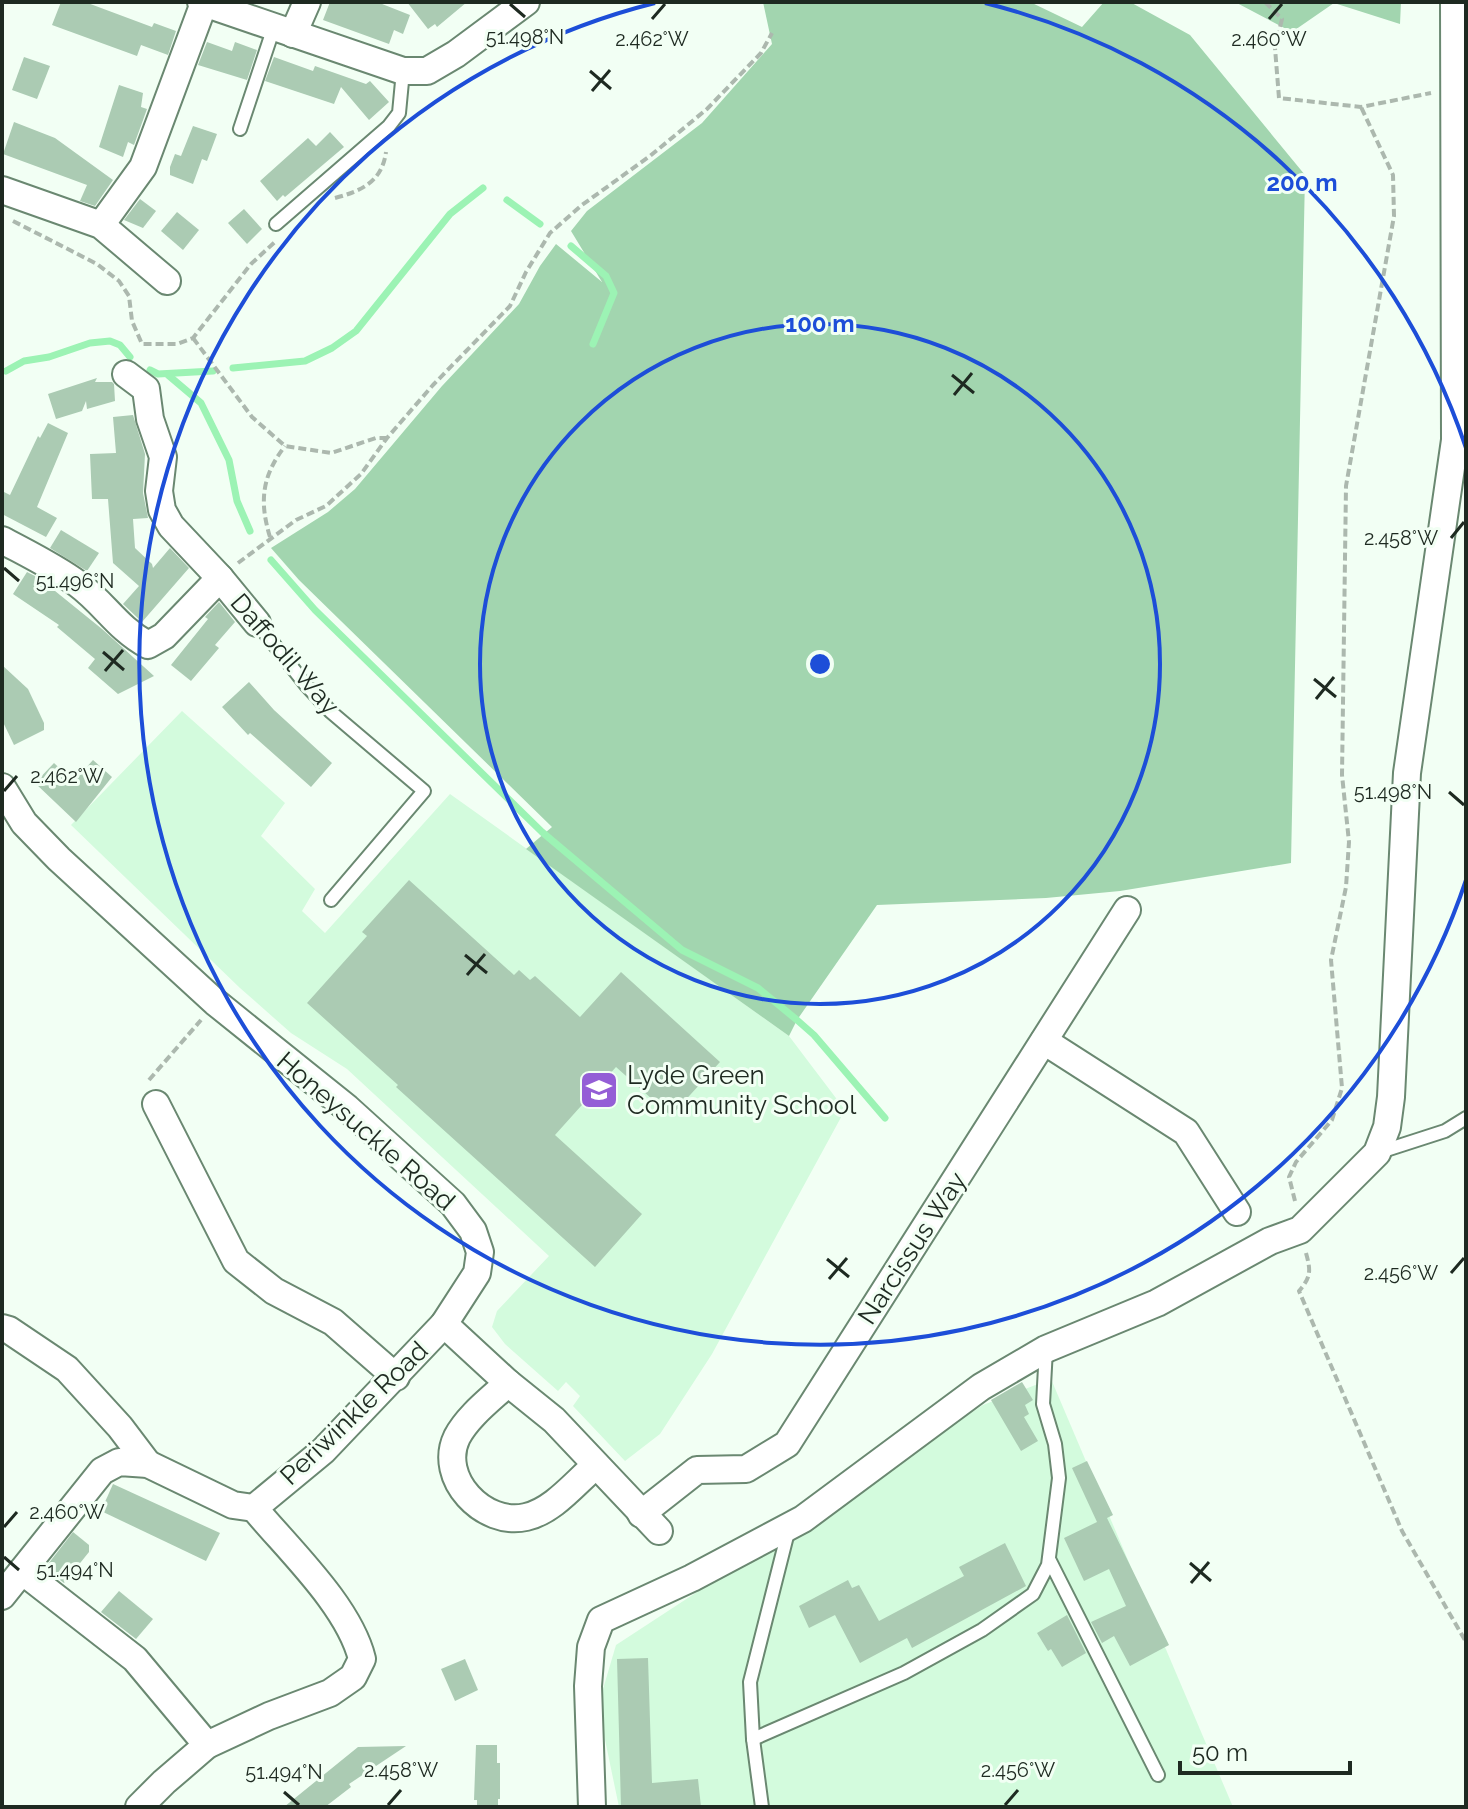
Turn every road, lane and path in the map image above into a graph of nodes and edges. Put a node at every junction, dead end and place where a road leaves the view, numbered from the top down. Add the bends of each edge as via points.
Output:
1 (202, 2) edge
2 (307, 2) edge
3 (526, 2) edge
4 (1265, 2) edge
5 (1454, 2) edge
6 (284, 31) junction
7 (772, 33) dead end
8 (403, 71) junction
9 (1453, 89) junction
10 (1361, 107) junction
11 (389, 126) junction
12 (240, 129) dead end
13 (2, 190) edge
14 (324, 201) dead end
15 (4, 216) dead end
16 (276, 224) dead end
17 (101, 225) junction
18 (281, 236) dead end
19 (167, 281) dead end
20 (193, 338) junction
21 (126, 374) dead end
22 (387, 438) junction
23 (285, 446) junction
24 (270, 537) junction
25 (2, 540) edge
26 (220, 578) junction
27 (257, 623) joint
28 (2, 787) edge
29 (331, 900) dead end
30 (1127, 910) dead end
31 (215, 1002) junction
32 (1044, 1041) junction
33 (156, 1104) joint
34 (1466, 1118) edge
35 (1377, 1153) junction
36 (1237, 1212) dead end
37 (1300, 1230) junction
38 (444, 1324) junction
39 (2, 1328) edge
40 (1046, 1349) junction
41 (396, 1377) junction
42 (508, 1383) junction
43 (148, 1464) junction
44 (595, 1466) junction
45 (254, 1508) junction
46 (790, 1525) junction
47 (1049, 1559) junction
48 (22, 1571) junction
49 (2, 1596) edge
50 (1466, 1642) edge
51 (753, 1739) junction
52 (207, 1745) junction
53 (1158, 1775) dead end
54 (139, 1807) edge
55 (592, 1807) edge
56 (762, 1807) edge

1 - 6 street
1 - 17 street via 143,167
2 - 6 street
3 - 8 street via 427,71
4 - 10 path via 1282,19 1275,48 1279,98
5 - 9 street
6 - 8 street
6 - 12 lane
7 - 22 path via 761,53 707,109 550,233 510,306
8 - 11 lane via 399,113
9 - 10 path
9 - 35 street via 1455,440 1407,773 1391,1097
10 - 37 path via 1393,175 1394,216 1346,486 1342,775 1349,842 1331,960 1342,1088 1332,1120 1289,1177
11 - 14 path via 384,161 372,184
11 - 16 lane
13 - 17 street
15 - 20 path via 119,281 129,296 142,344 177,344
17 - 19 street
18 - 20 path via 251,264
20 - 23 path via 252,417
21 - 26 street, Daffodil Way via 146,389 163,457 162,510
22 - 23 path via 331,453
22 - 24 path via 361,474 326,506
23 - 24 path via 265,480 264,517
24 - 26 path
25 - 26 street, Daffodil Way via 80,585 128,634 148,645 164,636
26 - 27 street, Daffodil Way
27 - 29 lane, Daffodil Way via 331,712 424,791
28 - 31 street, Honeysuckle Road via 24,823 59,859
30 - 32 street, Narcissus Way
31 - 33 path via 145,1084
31 - 38 street, Honeysuckle Road via 347,1108 453,1204 473,1231 480,1252 477,1273
32 - 36 street via 1186,1132
32 - 44 street, Narcissus Way via 787,1444 746,1469 697,1470 650,1523
33 - 41 street via 236,1261 274,1291 333,1322
34 - 35 lane via 1445,1131
35 - 37 street
37 - 40 street via 1157,1303
37 - 50 path via 1311,1268 1310,1279 1299,1291 1402,1531
38 - 41 street, Periwinkle Road
38 - 42 street
39 - 43 street via 67,1369
40 - 46 street via 981,1387
40 - 47 lane via 1043,1404 1059,1478
41 - 45 street, Periwinkle Road via 323,1451
42 - 44 street via 554,1420
42 - 44 street via 458,1434 452,1451 459,1484 472,1500 506,1518 525,1517 542,1511
43 - 45 street via 233,1505
43 - 48 street via 119,1462 102,1471
45 - 52 street via 342,1613 362,1659 353,1677 330,1693
46 - 51 lane via 750,1682
46 - 55 street via 601,1620 591,1647 588,1686
47 - 51 lane via 1033,1594 982,1630 904,1673
47 - 53 lane
48 - 49 street
48 - 52 street via 135,1659
51 - 56 lane
52 - 54 street

